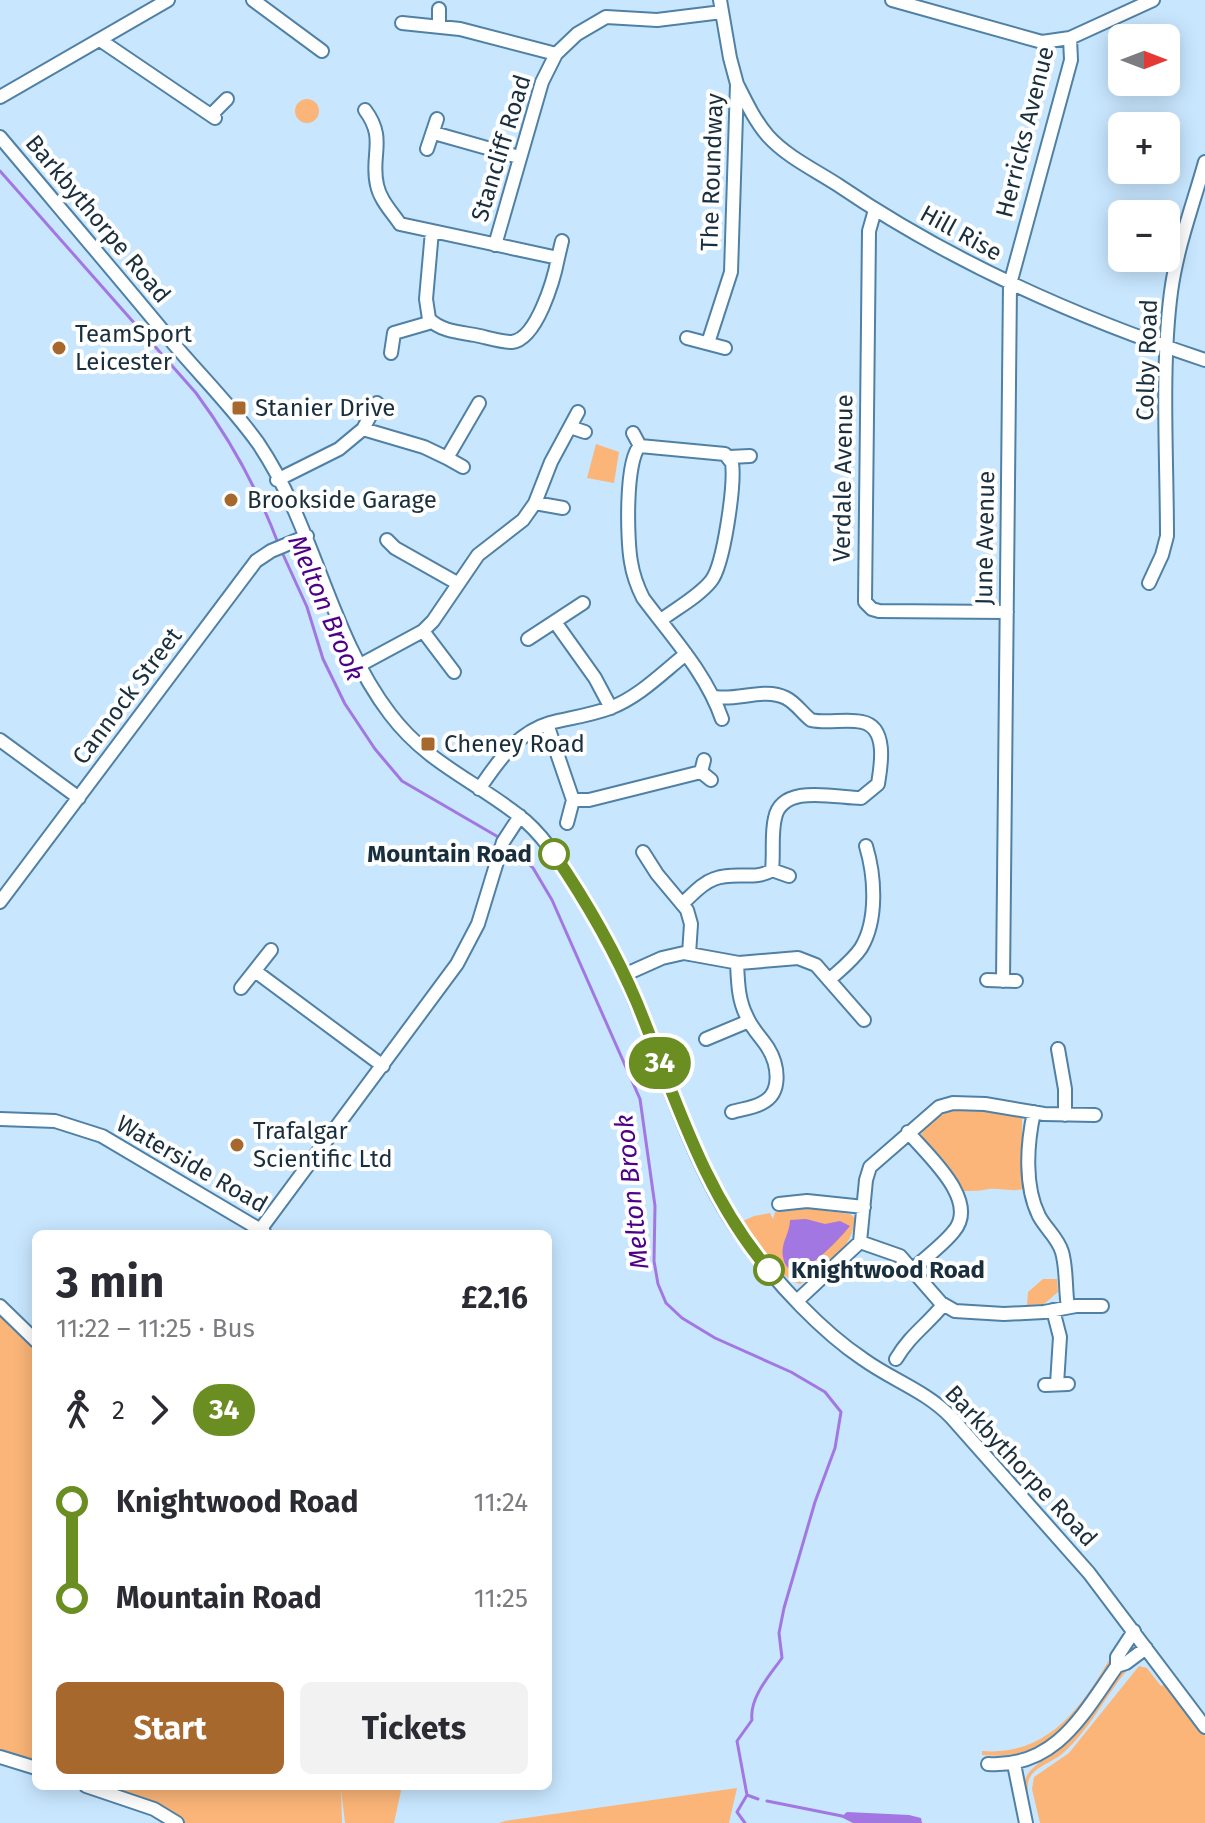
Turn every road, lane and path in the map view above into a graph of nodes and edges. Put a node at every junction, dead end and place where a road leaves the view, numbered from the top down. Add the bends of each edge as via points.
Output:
1 (168, 0) edge
2 (253, 0) edge
3 (892, 0) edge
4 (1153, 0) edge
5 (721, 6) edge
6 (439, 9) dead end
7 (402, 23) dead end
8 (439, 27) junction
9 (1070, 38) junction
10 (100, 40) junction
11 (319, 42) dead end
12 (556, 54) junction
13 (737, 84) junction
14 (0, 97) edge
15 (227, 99) dead end
16 (365, 110) dead end
17 (437, 119) dead end
18 (759, 124) junction
19 (434, 133) junction
20 (736, 135) junction
21 (0, 137) edge
22 (427, 149) dead end
23 (519, 157) junction
24 (1205, 162) edge
25 (875, 210) junction
26 (432, 231) junction
27 (562, 241) dead end
28 (495, 245) junction
29 (558, 258) junction
30 (1010, 284) junction
31 (432, 322) junction
32 (687, 338) dead end
33 (708, 343) junction
34 (725, 348) dead end
35 (1168, 348) junction
36 (391, 353) dead end
37 (1205, 360) edge
38 (377, 403) dead end
39 (479, 403) dead end
40 (578, 412) dead end
41 (570, 427) junction
42 (363, 429) junction
43 (585, 432) dead end
44 (633, 433) dead end
45 (640, 446) junction
46 (750, 456) dead end
47 (729, 457) junction
48 (447, 458) junction
49 (463, 467) dead end
50 (277, 480) junction
51 (535, 503) junction
52 (563, 508) dead end
53 (307, 536) junction
54 (390, 549) dead end
55 (1144, 557) dead end
56 (1159, 563) junction
57 (457, 583) junction
58 (1149, 583) dead end
59 (583, 603) dead end
60 (1007, 612) junction
61 (661, 620) junction
62 (555, 622) junction
63 (423, 631) junction
64 (528, 639) dead end
65 (686, 654) junction
66 (360, 665) junction
67 (454, 672) dead end
68 (715, 697) junction
69 (611, 708) junction
70 (722, 719) dead end
71 (547, 724) junction
72 (0, 740) edge
73 (705, 770) dead end
74 (479, 789) junction
75 (79, 798) junction
76 (573, 800) junction
77 (520, 816) junction
78 (567, 823) dead end
79 (866, 846) dead end
80 (643, 852) dead end
81 (772, 870) junction
82 (789, 876) dead end
83 (0, 902) edge
84 (683, 903) junction
85 (271, 950) dead end
86 (689, 954) junction
87 (737, 963) junction
88 (255, 971) junction
89 (624, 975) junction
90 (829, 980) junction
91 (987, 980) dead end
92 (241, 988) dead end
93 (861, 1012) dead end
94 (749, 1021) junction
95 (703, 1041) dead end
96 (1063, 1056) dead end
97 (383, 1066) junction
98 (732, 1112) dead end
99 (1034, 1112) junction
100 (1065, 1115) junction
101 (1095, 1115) dead end
102 (0, 1119) edge
103 (908, 1132) junction
104 (786, 1199) dead end
105 (864, 1207) junction
106 (260, 1230) edge
107 (264, 1230) edge
108 (860, 1242) junction
109 (913, 1269) junction
110 (798, 1300) junction
111 (943, 1305) junction
112 (0, 1306) edge
113 (1102, 1306) dead end
114 (1068, 1307) junction
115 (1053, 1310) junction
116 (32, 1337) edge
117 (896, 1359) dead end
118 (1057, 1384) dead end
119 (1134, 1631) junction
120 (1146, 1648) junction
121 (1117, 1666) junction
122 (1205, 1727) edge
123 (0, 1757) edge
124 (988, 1764) dead end
125 (1014, 1764) junction
126 (32, 1767) edge
127 (98, 1790) edge
128 (177, 1823) edge
129 (1026, 1823) edge

1 - 10 street
2 - 11 street
3 - 9 street via 1042,42
4 - 9 street
5 - 12 street, Stancliff Road via 657,20 606,17
5 - 13 street, The Roundway
6 - 8 street
7 - 8 street
8 - 12 street
9 - 30 street, Herricks Avenue via 1071,60
10 - 14 street
10 - 15 street via 213,116
12 - 23 street, Stancliff Road
13 - 18 street, Hill Rise
13 - 20 street, The Roundway
16 - 26 street via 382,129 376,175 381,196 400,224
17 - 19 street
18 - 20 street
18 - 25 street, Hill Rise via 790,155
19 - 22 street
19 - 23 street
20 - 33 street, The Roundway via 731,272
21 - 50 street, Barkbythorpe Road via 258,444
23 - 28 street, Stancliff Road
24 - 35 street, Colby Road via 1179,249
25 - 30 street, Hill Rise
25 - 60 street, Verdale Avenue via 869,231 865,602 879,611
26 - 28 street
26 - 31 street via 426,309
27 - 29 street
28 - 29 street
29 - 31 street via 546,298 521,339 505,341
30 - 35 street, Hill Rise
30 - 60 street, June Avenue
31 - 36 street via 394,333
32 - 33 street
33 - 34 street
35 - 37 street, Hill Rise
35 - 56 street, Colby Road via 1167,536
38 - 42 street
39 - 48 street
40 - 41 street
41 - 43 street
41 - 51 street
42 - 48 street
42 - 50 street via 339,449
44 - 45 street
45 - 47 street
45 - 61 street via 631,460 630,559 643,598
46 - 47 street
47 - 61 street via 733,470 718,571
48 - 49 street
50 - 53 street, Barkbythorpe Road
51 - 52 street
51 - 57 street via 523,520 478,555
53 - 66 street, Barkbythorpe Road
53 - 75 street, Cannock Street via 256,561
54 - 57 street
55 - 56 street
56 - 58 street, Colby Road
57 - 63 street
59 - 62 street
60 - 91 street, June Avenue via 1000,791 1010,981
61 - 65 street
62 - 64 street
62 - 69 street
63 - 66 street
63 - 67 street
65 - 68 street
65 - 69 street
66 - 74 street, Barkbythorpe Road via 376,696 417,745
68 - 70 street
68 - 81 street via 776,694 811,720 872,726 880,741 878,784 868,794 801,794 779,808
69 - 71 street
71 - 74 street via 510,747
71 - 76 street
72 - 75 street
73 - 76 street
74 - 77 street, Barkbythorpe Road
75 - 83 street, Cannock Street
76 - 78 street
77 - 89 street, Barkbythorpe Road via 574,883
77 - 97 street via 501,850 474,936
79 - 90 street via 871,917 866,937
80 - 84 street
81 - 82 street
81 - 84 street via 759,876 715,878
84 - 86 street via 691,924
85 - 88 street
86 - 87 street
86 - 89 street via 664,957
87 - 90 street via 798,958 816,965
87 - 94 street via 739,996
88 - 92 street
88 - 97 street
89 - 110 street, Barkbythorpe Road via 675,1104 722,1203 748,1245
90 - 93 street
94 - 95 street
94 - 98 street via 769,1050 776,1086 767,1106
96 - 100 street
97 - 107 street
99 - 100 street
99 - 103 street via 992,1104 945,1104
99 - 114 street via 1031,1192 1062,1251
100 - 101 street
102 - 106 street, Waterside Road via 55,1121 102,1136
103 - 105 street via 870,1167
103 - 109 street via 958,1192 961,1206 957,1229
104 - 105 street
105 - 108 street
108 - 109 street via 894,1252
108 - 110 street
109 - 111 street
110 - 119 street, Barkbythorpe Road via 851,1351 944,1410 1083,1565
111 - 115 street via 991,1313
111 - 117 street
112 - 116 street
113 - 114 street
114 - 115 street
115 - 118 street via 1060,1337
119 - 120 street, Barkbythorpe Road
119 - 121 street
120 - 121 street
120 - 122 street, Barkbythorpe Road
121 - 125 street via 1064,1737 1045,1752
123 - 126 street
124 - 125 street
125 - 129 street
127 - 128 street

